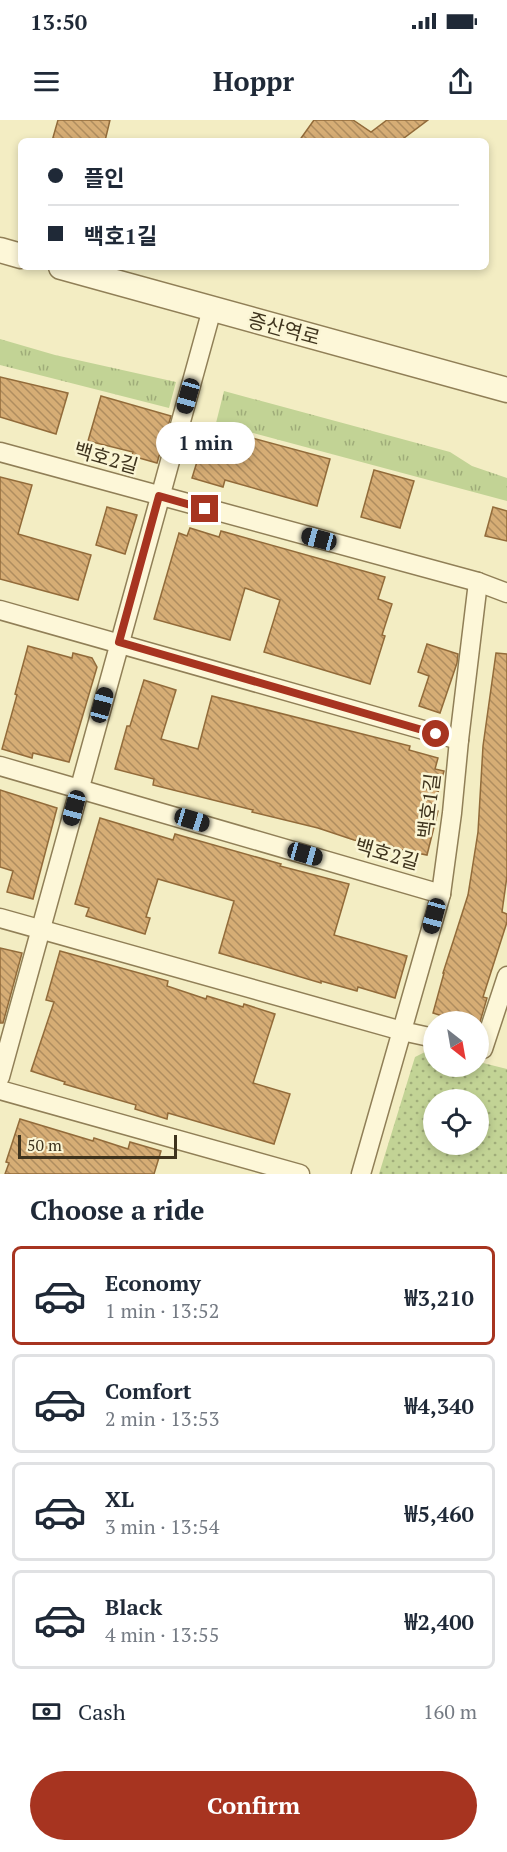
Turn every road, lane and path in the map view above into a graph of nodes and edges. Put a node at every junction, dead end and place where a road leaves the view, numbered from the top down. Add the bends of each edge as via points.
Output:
1 (0, 250) edge
2 (18, 255) edge
3 (72, 270) edge
4 (212, 309) junction
5 (507, 390) edge
6 (0, 452) edge
7 (159, 496) junction
8 (478, 582) junction
9 (507, 592) edge
10 (0, 610) edge
11 (119, 642) junction
12 (459, 740) junction
13 (0, 766) edge
14 (79, 787) junction
15 (441, 894) junction
16 (0, 918) edge
17 (41, 929) junction
18 (507, 976) edge
19 (402, 1031) junction
20 (489, 1031) edge
21 (423, 1036) edge
22 (0, 1077) edge
23 (0, 1090) edge
24 (300, 1174) edge
25 (361, 1174) edge

1 - 2 street
3 - 4 street, 증산역로
4 - 5 street, 증산역로
4 - 7 street
6 - 7 street, 백호2길
7 - 8 street
7 - 11 street
8 - 9 street
8 - 12 street, 백호1길
10 - 11 street
11 - 12 street
11 - 14 street
12 - 15 street, 백호1길
13 - 14 street, 백호2길
14 - 15 street, 백호2길
14 - 17 street
15 - 19 street, 백호1길
16 - 17 street
17 - 19 street
17 - 22 street
18 - 20 street
19 - 21 street
19 - 25 street, 백호1길
23 - 24 street

